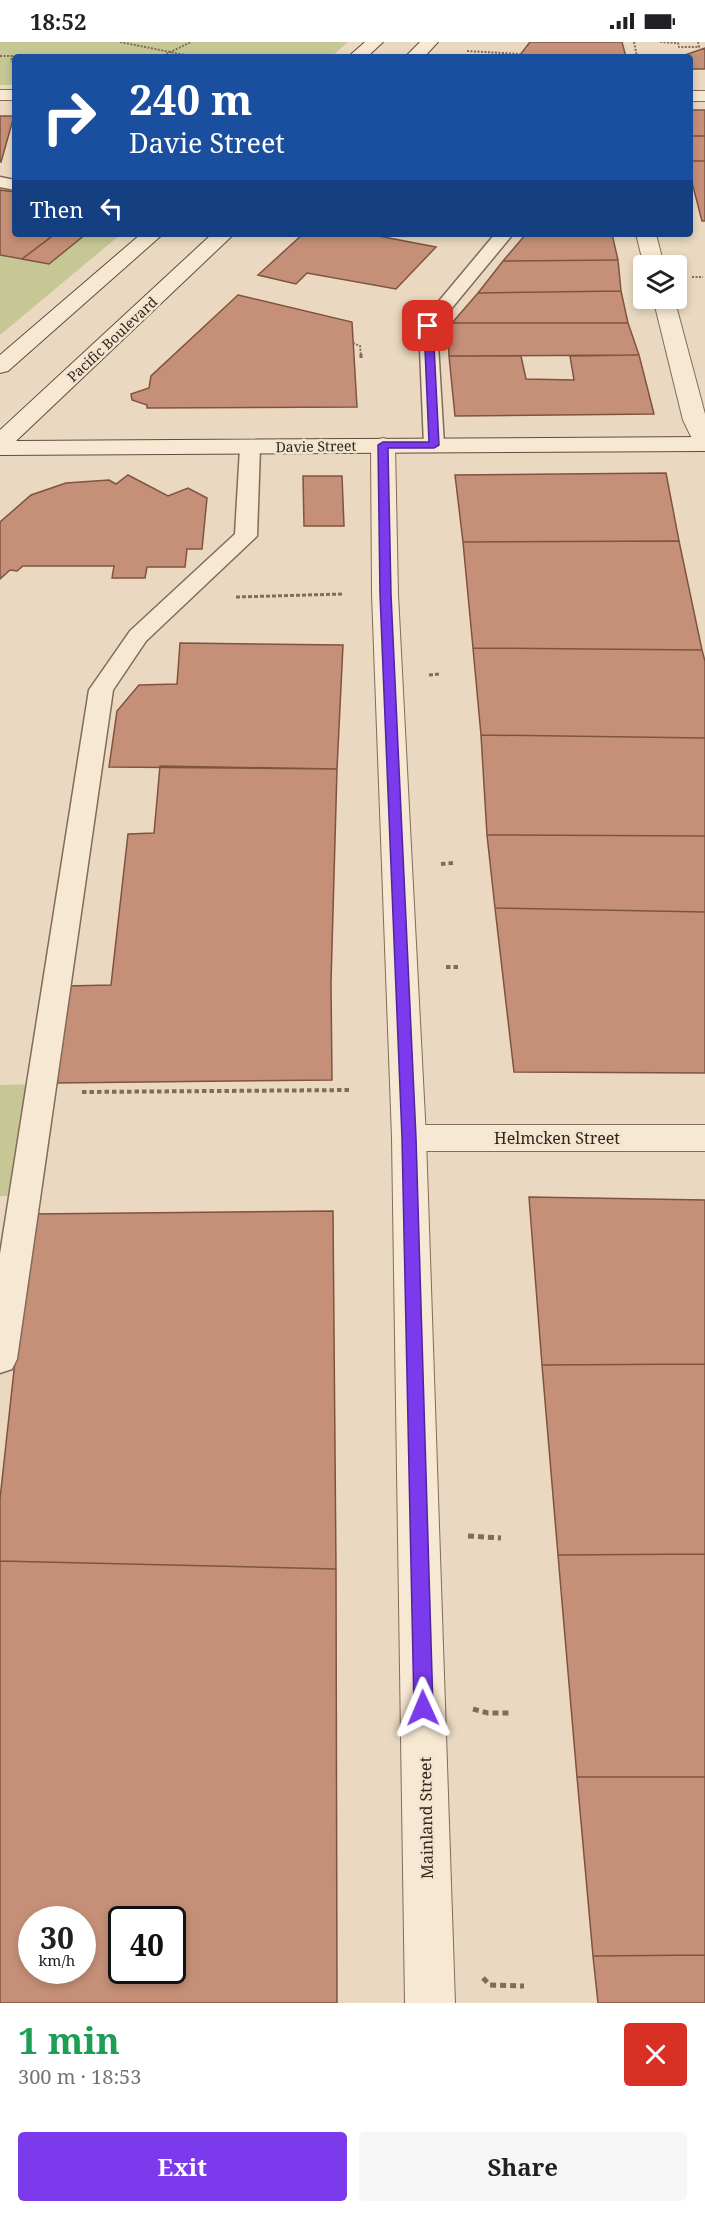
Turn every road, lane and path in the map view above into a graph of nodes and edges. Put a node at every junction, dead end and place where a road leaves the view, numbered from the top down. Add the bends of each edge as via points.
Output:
1 (120, 42) edge
2 (191, 42) edge
3 (375, 42) edge
4 (430, 42) edge
5 (660, 42) edge
6 (698, 42) edge
7 (467, 51) dead end
8 (168, 53) junction
9 (184, 54) edge
10 (361, 54) edge
11 (417, 54) edge
12 (484, 54) joint
13 (520, 54) dead end
14 (150, 237) edge
15 (221, 237) edge
16 (502, 237) edge
17 (647, 237) edge
18 (651, 255) edge
19 (666, 309) edge
20 (353, 343) dead end
21 (361, 360) dead end
22 (0, 366) edge
23 (705, 444) edge
24 (0, 445) edge
25 (383, 445) junction
26 (434, 445) junction
27 (250, 447) junction
28 (350, 593) dead end
29 (177, 598) junction
30 (453, 863) dead end
31 (437, 864) dead end
32 (442, 968) dead end
33 (460, 968) dead end
34 (352, 1090) dead end
35 (40, 1093) junction
36 (409, 1138) junction
37 (705, 1138) edge
38 (0, 1359) edge
39 (477, 1537) dead end
40 (501, 1538) dead end
41 (488, 1713) dead end
42 (510, 1713) dead end
43 (524, 1986) dead end
44 (501, 1987) dead end
45 (430, 2003) edge

1 - 8 path
2 - 8 path
3 - 10 street
4 - 11 street
5 - 6 path via 699,47
7 - 12 path
8 - 9 path
12 - 13 path
14 - 22 street
15 - 24 street, Pacific Boulevard
16 - 26 lane via 428,326
17 - 18 street
19 - 23 street
20 - 21 path via 360,346
23 - 26 street, Davie Street
24 - 27 street, Davie Street
25 - 26 street, Davie Street
25 - 27 street, Davie Street
25 - 36 street, Mainland Street via 385,594
27 - 29 lane via 246,536
28 - 29 path
29 - 35 lane via 138,636 101,690
30 - 31 path
32 - 33 path
34 - 35 path
35 - 38 lane
36 - 37 street, Helmcken Street
36 - 45 street, Mainland Street
39 - 40 path
41 - 42 path
43 - 44 path

